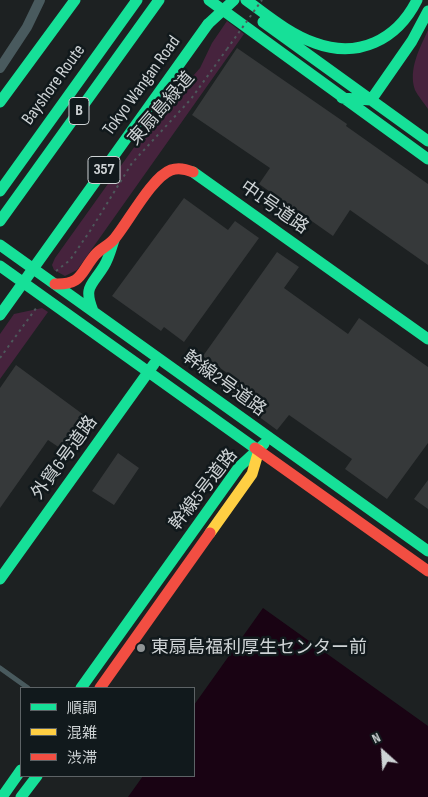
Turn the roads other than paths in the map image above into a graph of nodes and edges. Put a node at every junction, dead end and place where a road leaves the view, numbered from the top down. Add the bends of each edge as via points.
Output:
1 (40, 0) edge
2 (60, 0) edge
3 (75, 0) edge
4 (137, 0) edge
5 (159, 0) edge
6 (210, 0) edge
7 (225, 0) edge
8 (234, 0) edge
9 (246, 0) edge
10 (417, 0) edge
11 (428, 11) edge
12 (208, 24) junction
13 (28, 60) junction
14 (0, 68) edge
15 (342, 98) junction
16 (371, 100) junction
17 (0, 102) edge
18 (428, 141) edge
19 (428, 159) edge
20 (0, 191) edge
21 (0, 222) edge
22 (114, 240) junction
23 (0, 245) edge
24 (0, 266) edge
25 (34, 268) junction
26 (52, 281) junction
27 (23, 283) junction
28 (93, 311) junction
29 (0, 315) edge
30 (428, 339) edge
31 (158, 358) junction
32 (148, 372) junction
33 (268, 437) junction
34 (259, 450) junction
35 (428, 551) edge
36 (428, 572) edge
37 (0, 579) edge
38 (0, 668) edge
39 (27, 687) edge
40 (82, 687) edge
41 (101, 687) edge
42 (20, 771) edge
43 (36, 777) edge
44 (2, 797) edge
45 (21, 797) edge

1 - 14 street
2 - 13 main road
3 - 13 main road
4 - 20 main road, Bayshore Route / B
5 - 21 main road, Bayshore Route / B
6 - 15 main road
7 - 12 main road, Tokyo Wangan Road / 357, bridge
8 - 12 main road, bridge
8 - 16 main road
9 - 10 main road via 307,39 329,46 352,48 370,46 389,36 412,14
11 - 16 main road via 412,41
12 - 25 main road, Tokyo Wangan Road / 357
13 - 17 main road
15 - 16 main road
15 - 19 main road
16 - 18 main road
22 - 26 main road, 中1号道路 via 97,253 75,282 64,285
22 - 28 main road, 中1号道路 via 108,259 86,292
22 - 30 main road, 中1号道路 via 159,177 170,169 183,168
23 - 25 main road, 幹線2号道路
24 - 27 main road, 幹線2号道路
25 - 26 main road, 幹線2号道路
25 - 27 main road, Tokyo Wangan Road / 357
26 - 28 main road, 幹線2号道路
27 - 29 main road, Tokyo Wangan Road / 357
27 - 32 main road, 幹線2号道路
28 - 31 main road, 幹線2号道路
31 - 32 main road, 外貿6号道路
31 - 33 main road, 幹線2号道路
32 - 34 main road, 幹線2号道路
32 - 37 main road, 外貿6号道路
33 - 34 main road
33 - 35 main road, 幹線2号道路
34 - 36 main road, 幹線2号道路
34 - 40 main road, 幹線5号道路 via 240,467
34 - 41 main road, 幹線5号道路 via 252,474
38 - 39 lane
42 - 44 main road
43 - 45 main road

